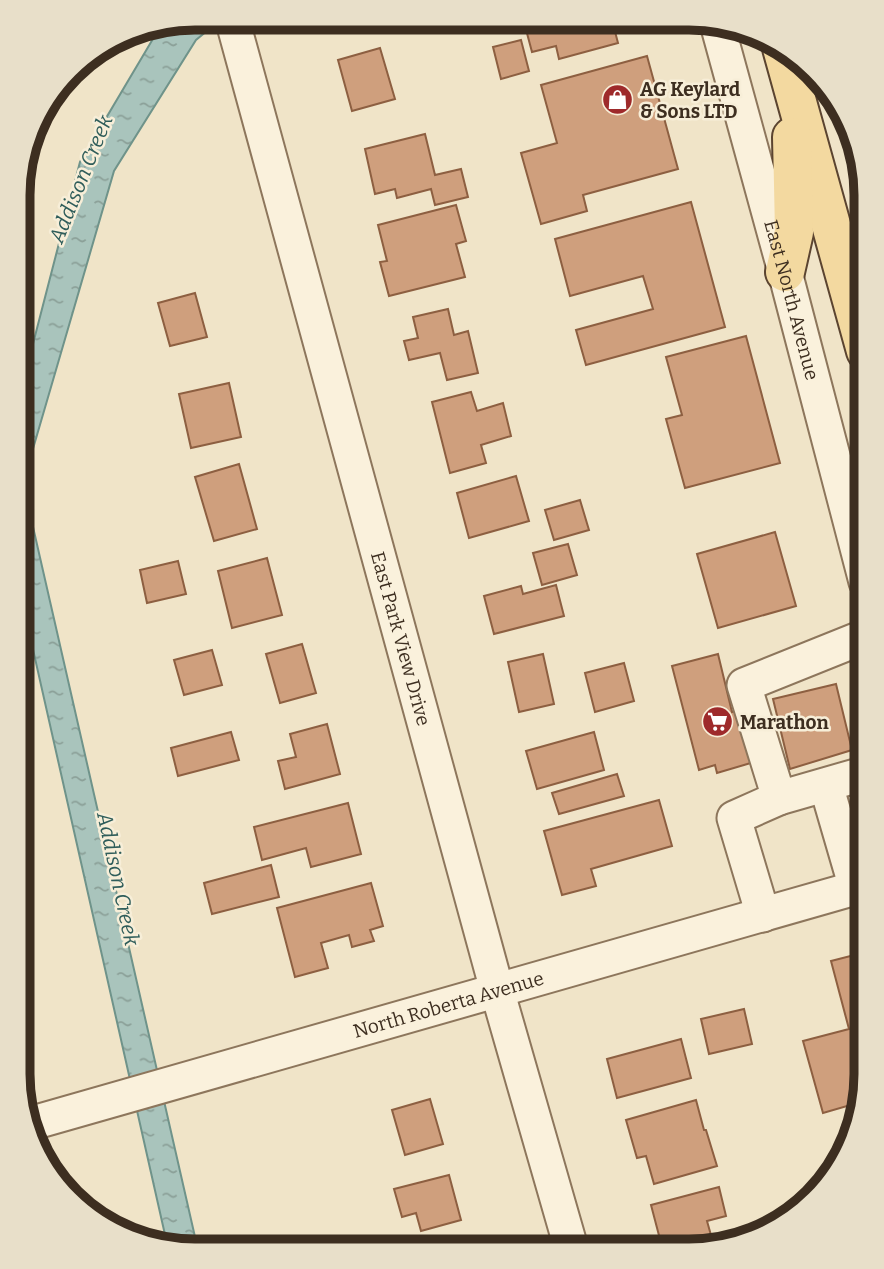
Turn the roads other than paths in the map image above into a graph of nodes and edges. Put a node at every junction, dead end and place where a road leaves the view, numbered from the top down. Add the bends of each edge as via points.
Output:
1 (236, 30) edge
2 (719, 33) edge
3 (786, 65) edge
4 (785, 272) junction
5 (854, 308) edge
6 (854, 536) edge
7 (854, 641) edge
8 (854, 777) edge
9 (826, 785) junction
10 (779, 799) junction
11 (854, 866) edge
12 (854, 888) edge
13 (763, 915) junction
14 (497, 990) junction
15 (37, 1122) edge
16 (569, 1239) edge

1 - 14 street, East Park View Drive
2 - 4 street, East North Avenue
3 - 4 main road via 794,232
3 - 5 main road
4 - 6 street, East North Avenue
7 - 10 street via 744,685
8 - 9 street
9 - 10 street
9 - 11 street
10 - 13 street via 734,818
12 - 13 street, North Roberta Avenue
13 - 14 street, North Roberta Avenue
14 - 15 street, North Roberta Avenue
14 - 16 street, East Park View Drive

